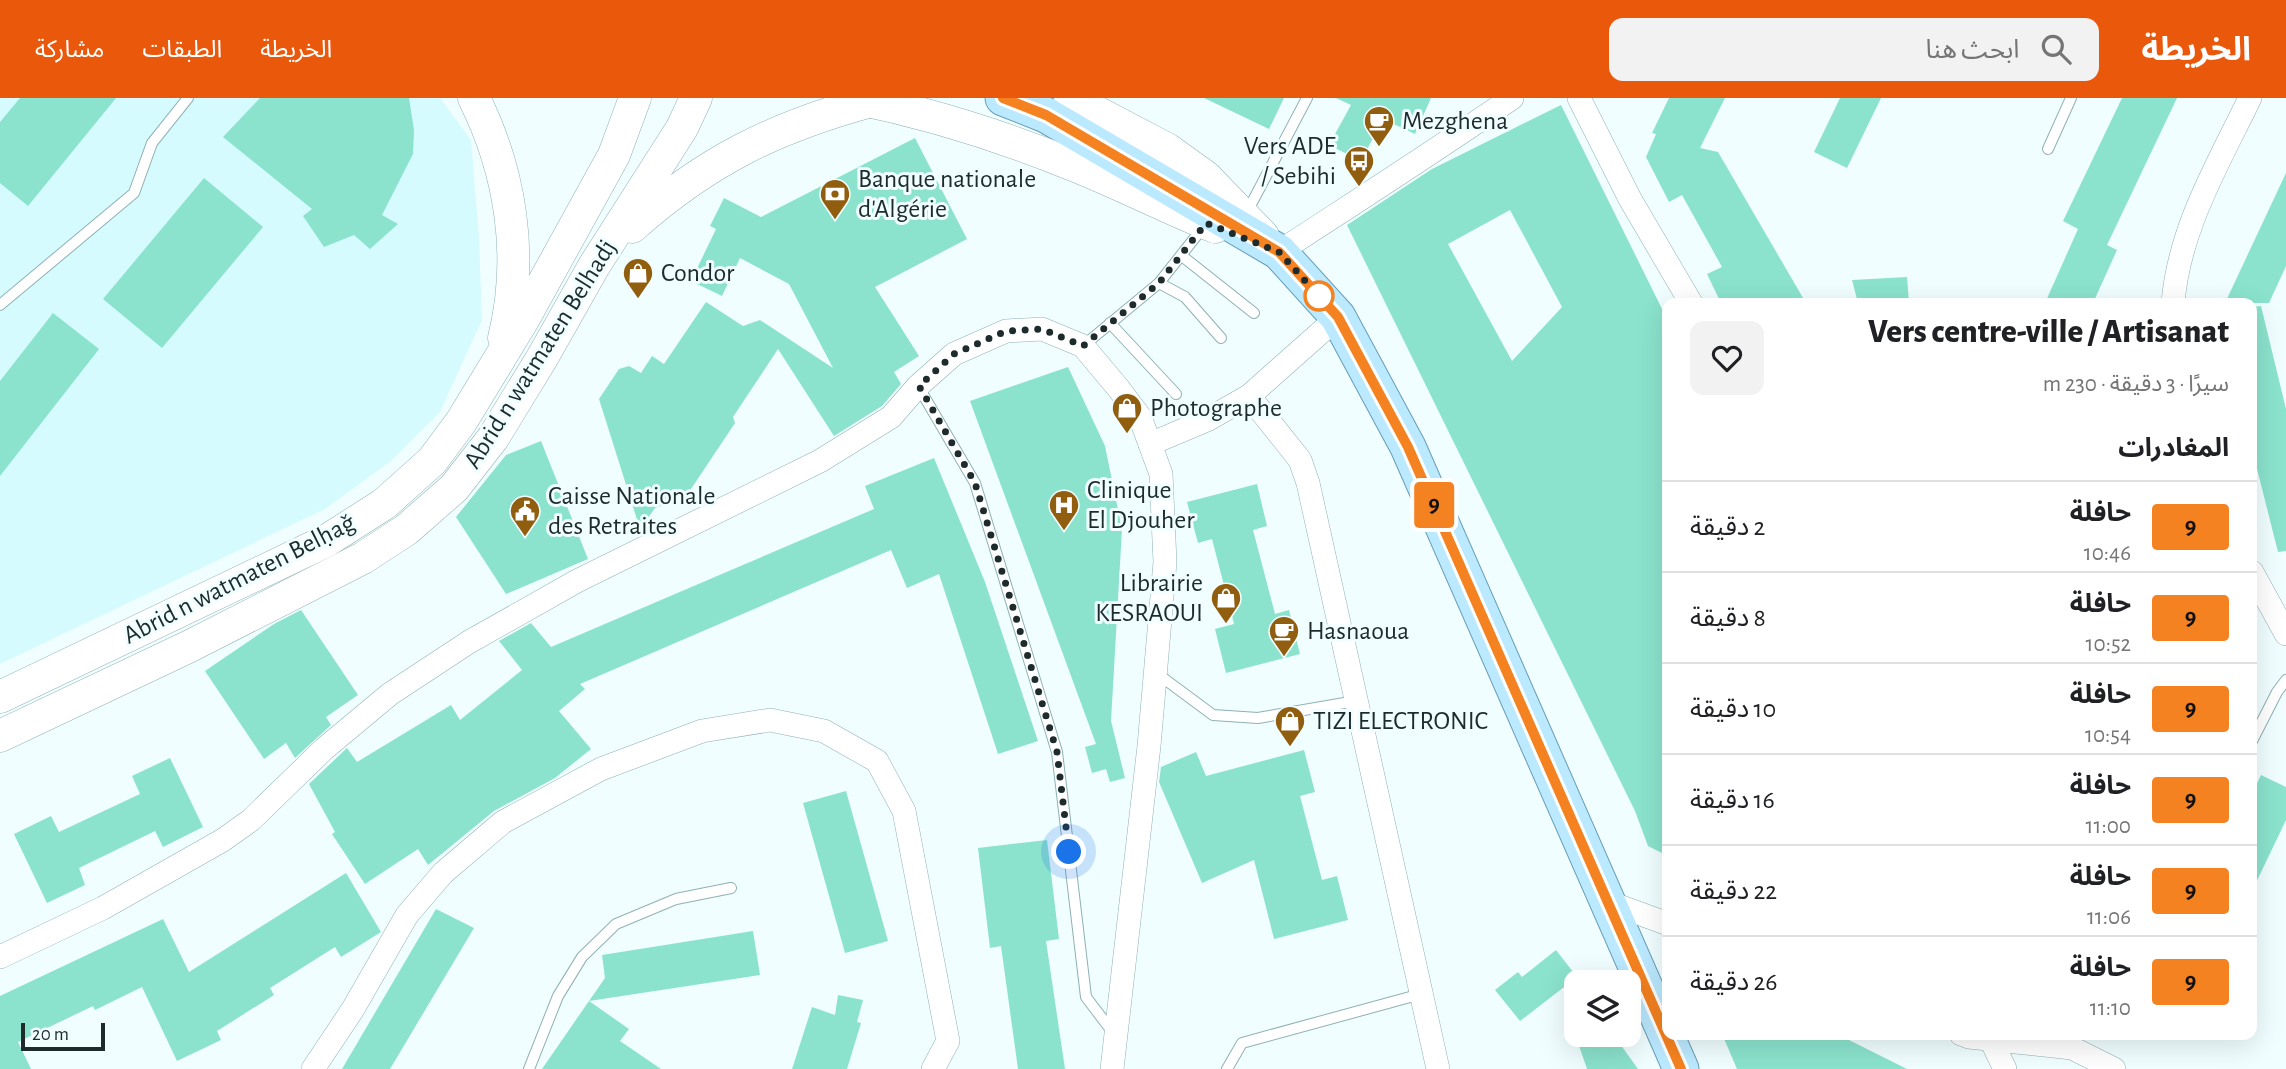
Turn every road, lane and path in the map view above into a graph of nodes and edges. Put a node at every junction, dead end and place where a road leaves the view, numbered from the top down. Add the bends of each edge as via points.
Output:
1 (188, 98) edge
2 (474, 98) edge
3 (635, 98) edge
4 (696, 98) edge
5 (1003, 98) edge
6 (1070, 98) edge
7 (1307, 98) edge
8 (1512, 98) edge
9 (1579, 98) edge
10 (2071, 98) edge
11 (2250, 98) edge
12 (863, 100) edge
13 (2049, 149) dead end
14 (1244, 216) junction
15 (1206, 223) junction
16 (1279, 252) junction
17 (1182, 256) junction
18 (594, 266) junction
19 (1159, 283) junction
20 (1688, 298) edge
21 (2173, 298) edge
22 (0, 305) edge
23 (1254, 313) dead end
24 (1338, 317) junction
25 (1110, 323) junction
26 (1221, 338) dead end
27 (1083, 346) junction
28 (498, 363) junction
29 (919, 386) junction
30 (1176, 394) dead end
31 (1249, 396) junction
32 (1150, 444) junction
33 (2257, 581) edge
34 (2286, 634) edge
35 (1155, 672) junction
36 (2286, 680) edge
37 (0, 697) edge
38 (1356, 701) junction
39 (2257, 731) edge
40 (0, 736) edge
41 (732, 888) dead end
42 (1608, 902) junction
43 (1662, 923) edge
44 (0, 957) edge
45 (1421, 994) junction
46 (1662, 1026) edge
47 (1116, 1036) junction
48 (1668, 1040) edge
49 (1991, 1040) joint
50 (313, 1069) edge
51 (529, 1069) edge
52 (933, 1069) edge
53 (1112, 1069) edge
54 (1227, 1069) edge
55 (1438, 1069) edge
56 (1681, 1069) edge
57 (2005, 1069) edge
58 (2114, 1069) edge

1 - 22 lane via 152,143 134,193
2 - 28 main road via 506,184 513,229 509,319
3 - 28 main road, Abrid n watmaten Belḥaǧ via 603,177
4 - 18 main road, Abrid n watmaten Belhadj via 682,128
5 - 16 main road via 1046,115
6 - 14 main road via 1167,149 1206,177
7 - 14 lane
8 - 16 street
9 - 20 street via 1630,199
10 - 13 lane
11 - 21 street via 2186,236
12 - 15 main road via 978,129
12 - 18 main road via 782,129 699,174 661,201
14 - 16 main road
15 - 16 main road
15 - 17 lane
16 - 24 main road
17 - 19 lane
17 - 23 lane
18 - 40 main road, Abrid n watmaten Belhadj via 493,438 454,488 406,530 363,558 188,647
19 - 25 lane
19 - 26 lane via 1185,297
24 - 31 street
24 - 42 main road via 1408,447
25 - 27 lane
25 - 30 lane
27 - 29 street via 1042,329 1006,331 954,354
27 - 32 street via 1140,418
28 - 37 main road, Abrid n watmaten Belḥaǧ via 432,461 384,504 326,541
29 - 44 street via 891,417 820,461 577,580 458,649 390,694 223,840 103,908
29 - 47 lane via 975,483 1057,752 1087,998
31 - 32 street
31 - 38 street via 1300,460
32 - 35 street via 1161,474 1165,562
33 - 34 street
35 - 38 lane via 1213,715 1258,718
35 - 47 street
36 - 39 lane
38 - 45 street
41 - 51 lane via 676,899 616,924 582,957 558,996
42 - 43 street
42 - 46 main road
45 - 54 lane via 1242,1043
45 - 55 street
47 - 53 street
48 - 56 main road
49 - 57 street
49 - 58 street via 2072,1048
50 - 52 street via 407,915 443,873 503,822 601,769 702,731 770,720 824,731 877,761 904,811 948,1041

